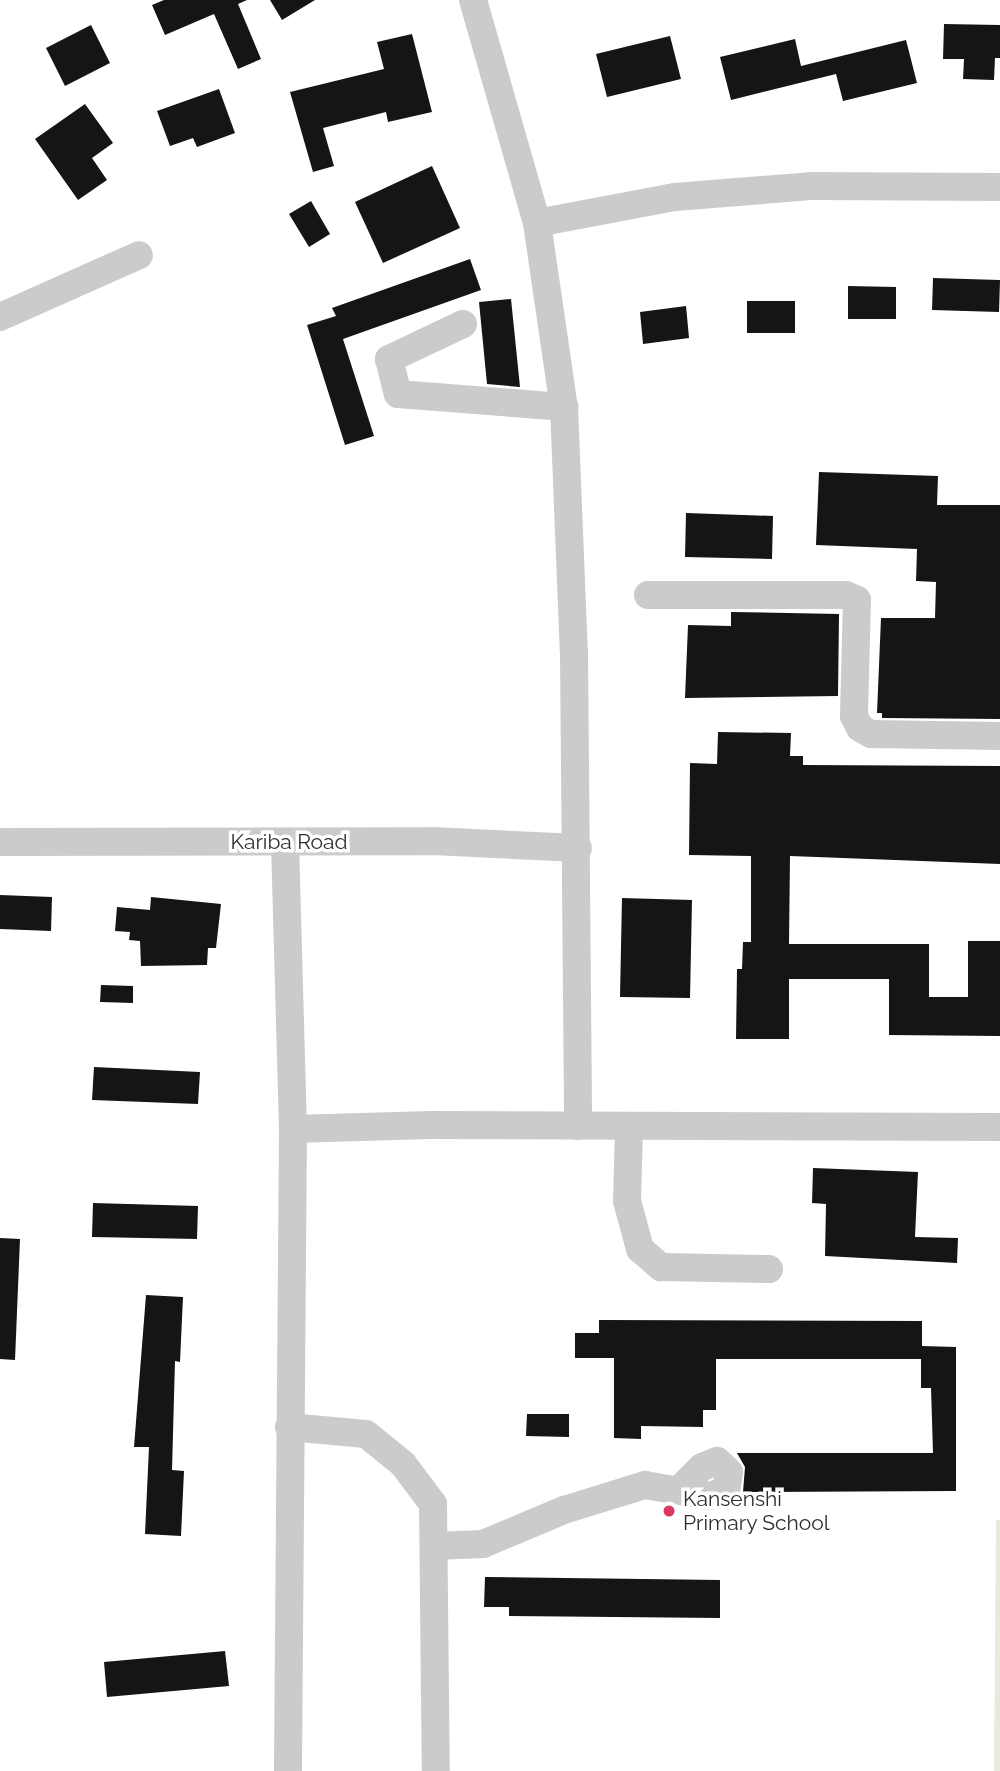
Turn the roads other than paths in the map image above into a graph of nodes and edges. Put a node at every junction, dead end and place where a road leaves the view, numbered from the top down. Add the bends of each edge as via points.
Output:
1 (473, 0) edge
2 (1000, 187) edge
3 (537, 223) junction
4 (139, 255) dead end
5 (0, 317) edge
6 (463, 324) dead end
7 (564, 407) junction
8 (648, 595) dead end
9 (1000, 736) edge
10 (0, 842) edge
11 (285, 843) junction
12 (578, 848) junction
13 (578, 1126) junction
14 (1000, 1127) edge
15 (293, 1129) junction
16 (629, 1129) junction
17 (769, 1269) dead end
18 (289, 1427) junction
19 (681, 1488) dead end
20 (434, 1546) junction
21 (288, 1771) edge
22 (436, 1771) edge

1 - 3 street
2 - 3 street via 811,186 675,197
3 - 7 street
4 - 5 street
6 - 7 street via 389,359 398,394
7 - 12 street
8 - 9 street via 846,595 857,600 854,716 860,728 871,734
10 - 11 street, Kariba Road
11 - 12 street, Kariba Road via 433,841
11 - 15 street
12 - 13 street
13 - 15 street
13 - 16 street
14 - 16 street
15 - 18 street
16 - 17 street via 627,1202 640,1249 661,1267
18 - 20 street via 366,1434 403,1464 433,1504
18 - 21 street
19 - 20 street via 645,1485 564,1510 483,1544
20 - 22 street

